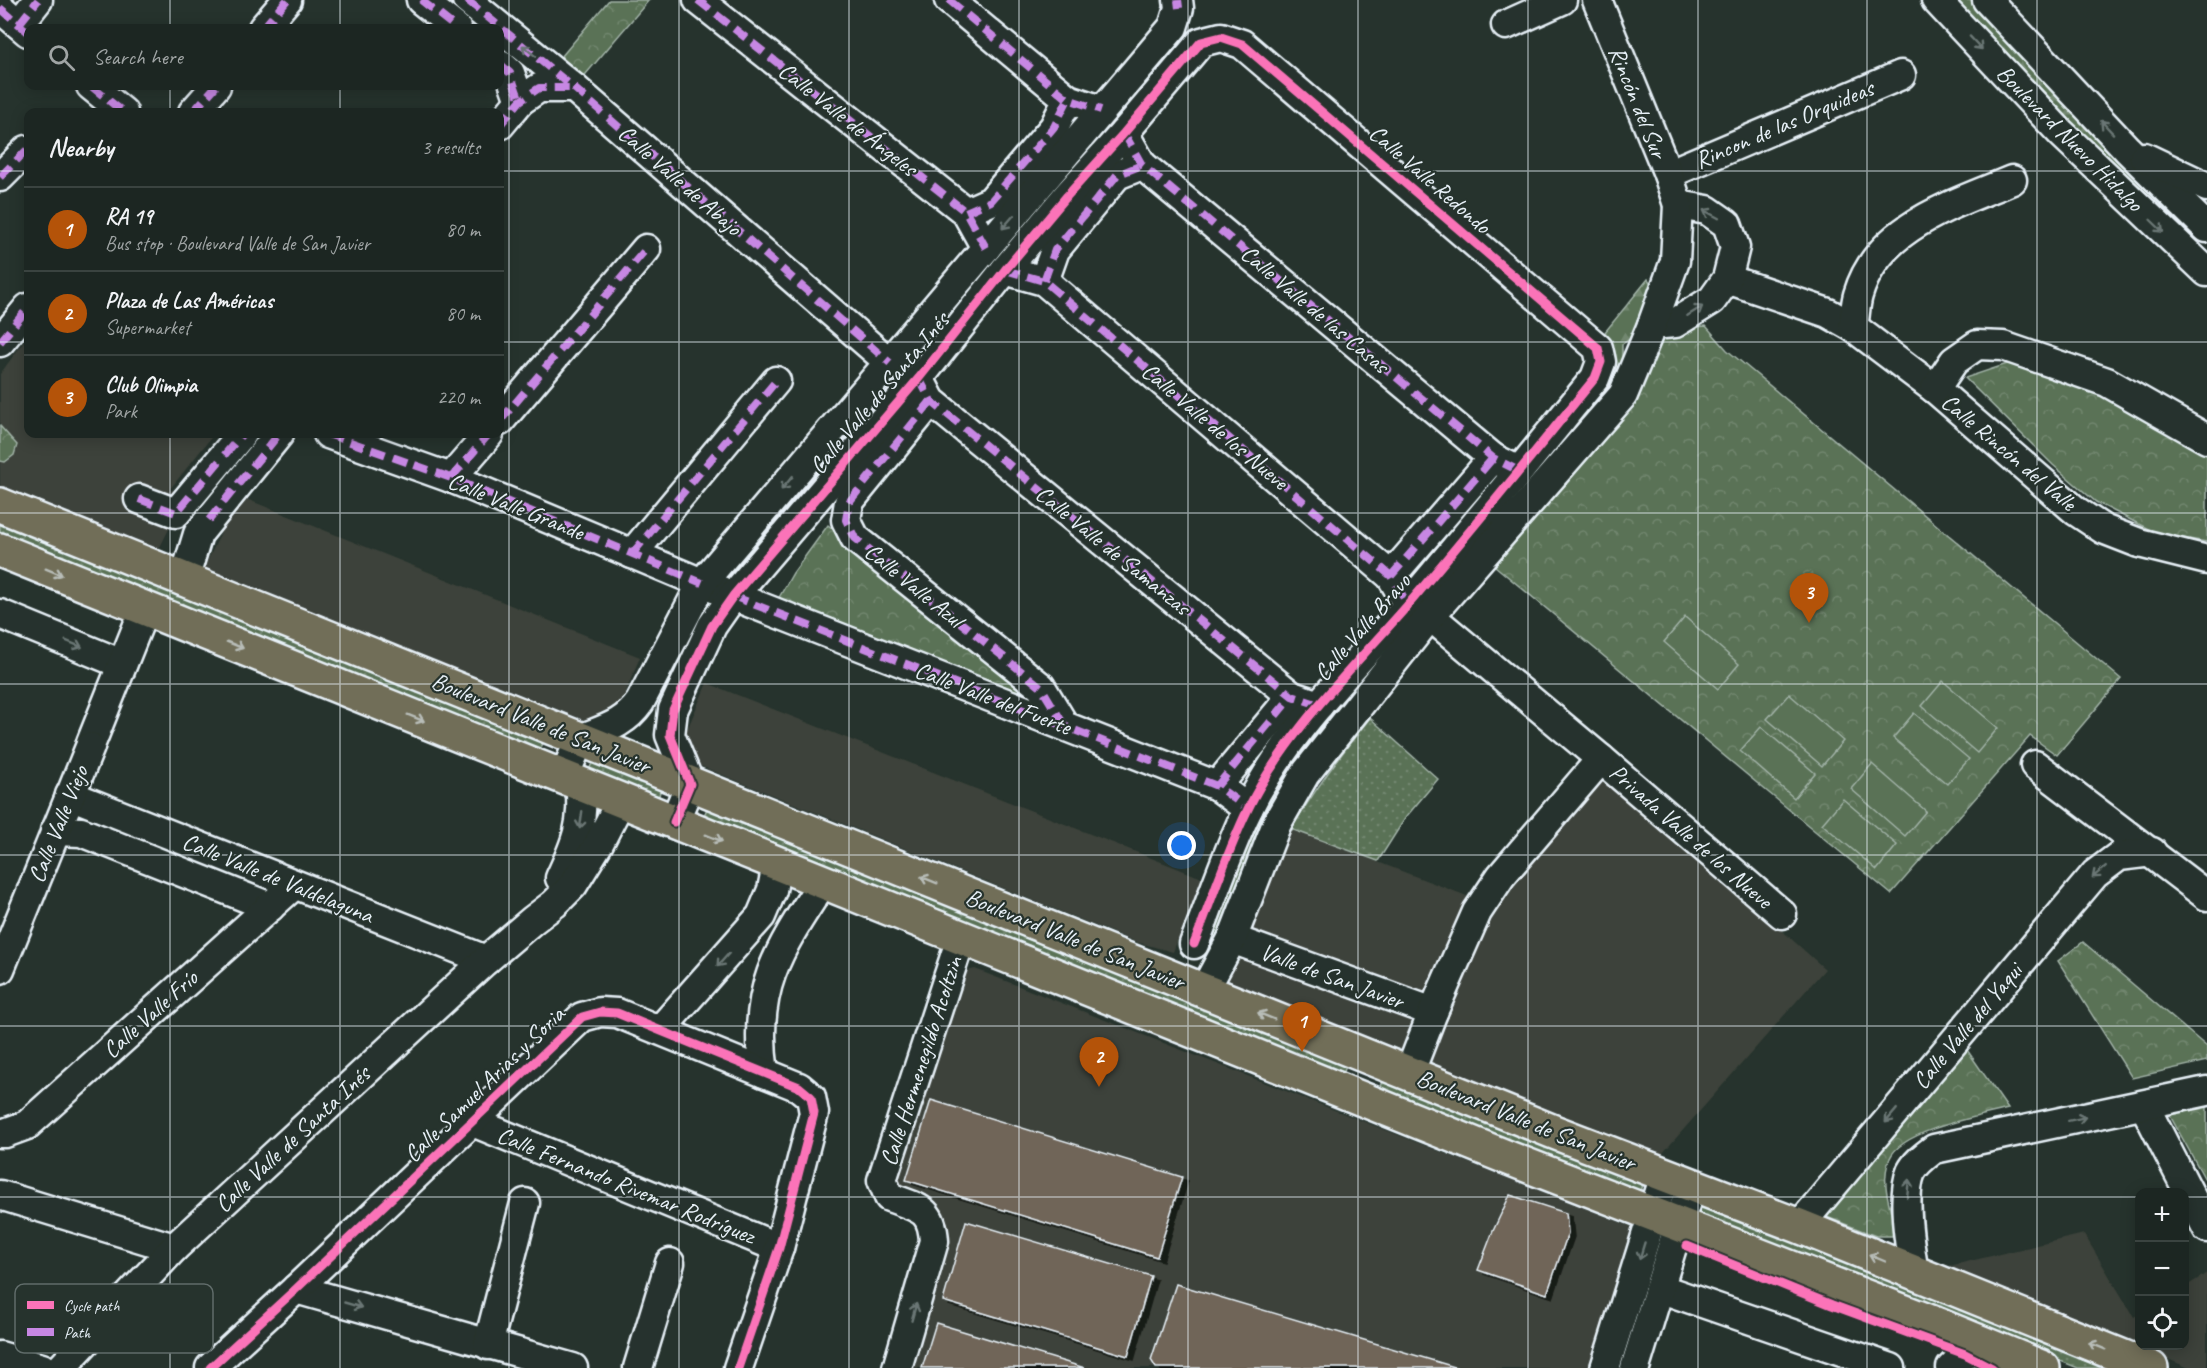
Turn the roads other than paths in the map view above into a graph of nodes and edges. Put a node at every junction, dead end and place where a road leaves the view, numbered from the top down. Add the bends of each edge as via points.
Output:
1 (39, 0) edge
2 (287, 0) edge
3 (421, 0) edge
4 (467, 0) edge
5 (698, 0) edge
6 (949, 0) edge
7 (1562, 0) edge
8 (1597, 0) edge
9 (1936, 0) edge
10 (1987, 0) edge
11 (1179, 4) edge
12 (16, 21) edge
13 (266, 24) edge
14 (451, 24) edge
15 (496, 24) edge
16 (1506, 25) dead end
17 (504, 30) edge
18 (1221, 37) joint
19 (504, 68) edge
20 (1901, 75) dead end
21 (574, 88) junction
22 (96, 90) edge
23 (212, 90) edge
24 (1068, 99) junction
25 (520, 101) junction
26 (118, 108) edge
27 (197, 108) edge
28 (1101, 110) junction
29 (504, 120) edge
30 (1124, 133) junction
31 (2127, 149) junction
32 (24, 153) edge
33 (1142, 165) junction
34 (1668, 174) junction
35 (0, 177) edge
36 (2012, 180) dead end
37 (1057, 187) junction
38 (2207, 187) edge
39 (1678, 205) junction
40 (966, 212) junction
41 (2207, 228) edge
42 (986, 248) junction
43 (646, 249) dead end
44 (1675, 261) joint
45 (1005, 270) junction
46 (2207, 272) edge
47 (1727, 279) junction
48 (1044, 281) junction
49 (24, 313) edge
50 (1652, 325) junction
51 (1853, 327) junction
52 (0, 342) edge
53 (1601, 362) joint
54 (890, 363) junction
55 (776, 381) dead end
56 (1935, 389) junction
57 (925, 390) junction
58 (504, 416) edge
59 (239, 438) edge
60 (276, 438) edge
61 (339, 438) edge
62 (486, 438) edge
63 (2207, 439) edge
64 (1493, 458) junction
65 (1519, 471) junction
66 (451, 478) junction
67 (139, 500) dead end
68 (0, 505) edge
69 (0, 550) edge
70 (632, 554) junction
71 (2207, 560) edge
72 (1391, 576) junction
73 (184, 579) junction
74 (702, 583) junction
75 (733, 596) junction
76 (145, 608) junction
77 (1419, 610) junction
78 (0, 614) edge
79 (122, 664) junction
80 (1292, 696) junction
81 (1319, 705) junction
82 (1064, 725) junction
83 (580, 739) junction
84 (1601, 759) junction
85 (2035, 765) dead end
86 (572, 781) junction
87 (690, 784) junction
88 (1217, 786) junction
89 (70, 795) junction
90 (621, 800) junction
91 (1248, 809) junction
92 (674, 822) junction
93 (55, 831) junction
94 (2152, 852) junction
95 (777, 864) junction
96 (823, 882) junction
97 (294, 885) junction
98 (2207, 896) edge
99 (270, 907) junction
100 (1782, 914) dead end
101 (533, 920) junction
102 (962, 938) junction
103 (1232, 939) junction
104 (1194, 944) dead end
105 (486, 960) junction
106 (0, 969) edge
107 (1204, 991) junction
108 (1433, 1012) junction
109 (660, 1030) junction
110 (1371, 1059) junction
111 (764, 1073) junction
112 (1409, 1074) junction
113 (2207, 1091) edge
114 (1356, 1097) junction
115 (2144, 1105) junction
116 (473, 1122) junction
117 (0, 1132) edge
118 (1678, 1180) junction
119 (0, 1195) edge
120 (525, 1203) dead end
121 (1666, 1220) junction
122 (1799, 1226) junction
123 (2207, 1228) edge
124 (174, 1248) junction
125 (779, 1248) junction
126 (670, 1263) dead end
127 (1914, 1274) junction
128 (140, 1284) edge
129 (1659, 1288) junction
130 (296, 1289) junction
131 (1975, 1340) junction
132 (488, 1345) junction
133 (75, 1353) edge
134 (0, 1356) edge
135 (42, 1368) edge
136 (61, 1368) edge
137 (210, 1368) edge
138 (573, 1368) edge
139 (638, 1368) edge
140 (738, 1368) edge
141 (897, 1368) edge
142 (1605, 1368) edge
143 (1635, 1368) edge
144 (1891, 1368) edge
145 (1951, 1368) edge
146 (2043, 1368) edge
147 (2151, 1368) edge

1 - 12 street
2 - 13 street
3 - 14 street
15 -> 4 street, Calle Valle de Abajo
5 - 40 street, Calle Valle de Ángeles
6 - 24 street
7 - 16 street
8 - 34 street, Rincón del Sur
9 -> 46 street, Boulevard Nuevo Hidalgo via 2061,133
31 -> 10 street, Boulevard Nuevo Hidalgo
11 - 28 street, Calle Valle de Santa Inés via 1173,27
21 -> 17 street, Calle Valle de Abajo
18 - 30 street, Calle Valle de Santa Inés via 1201,42
18 - 53 street, Calle Valle Redondo via 1242,44 1429,203 1598,348
19 - 25 street via 510,73
20 - 34 street, Rincon de las Orquideas
21 - 25 street via 539,88
21 - 54 street, Calle Valle de Abajo
22 - 26 street
23 - 27 street
24 - 28 street
24 - 40 street via 1054,127 991,201
25 - 29 street
28 - 37 street, Calle Valle de Santa Inés
30 - 33 street, Calle Valle de las Casas
30 - 37 street, Calle Valle de Santa Inés
31 - 38 street
31 - 41 street, Boulevard Nuevo Hidalgo
32 - 35 street
33 - 48 street via 1117,175 1054,250
33 - 64 street, Calle Valle de las Casas
34 - 39 street, Rincón del Sur
36 - 51 street via 1921,219 1894,238 1872,264 1858,294
37 -> 42 street, Calle Valle de Santa Inés
37 - 45 street, Calle Valle de Santa Inés
39 - 44 street, Rincón del Sur
47 -> 39 street via 1735,247 1728,224 1707,210
40 - 42 street, Calle Valle de Ángeles
42 - 54 street, Calle Valle de Santa Inés
43 - 58 street
44 - 50 street, Calle Valle Bravo
45 - 48 street, Calle Valle de los Nueve
45 - 57 street, Calle Valle de Santa Inés
50 -> 47 street via 1675,323 1712,300
47 - 51 street via 1828,313
48 - 72 street, Calle Valle de los Nueve
49 - 52 street
50 - 77 street, Calle Valle Bravo via 1623,395
51 - 56 street
53 - 65 street, Calle Valle Bravo via 1595,378
54 -> 74 street, Calle Valle de Santa Inés
55 - 70 street
56 - 63 street, Calle Rincón del Valle via 1954,361 1977,345 2003,346 2107,382
56 - 71 street, Calle Rincón del Valle via 2076,511 2103,529 2139,543
57 - 75 street, Calle Valle de Santa Inés
57 - 80 street, Calle Valle de Samanzas
57 - 82 street, Calle Valle Azul via 849,502 846,520 855,538 1041,687
59 - 67 street via 176,513
60 - 73 street via 198,534
61 - 66 street, Calle Valle Grande
62 - 66 street
64 - 65 street, Calle Valle de las Casas
64 - 72 street
65 - 77 street, Calle Valle Bravo
66 - 70 street, Calle Valle Grande
68 - 73 main road, Boulevard Valle de San Javier
69 -> 76 main road, Boulevard Valle de San Javier
70 - 74 street, Calle Valle Grande
72 - 77 street, Calle Valle de los Nueve
73 - 83 main road, Boulevard Valle de San Javier
74 - 75 street, Calle Valle del Fuerte
74 - 83 street, Calle Valle de Santa Inés via 632,713 620,723
75 - 82 street, Calle Valle del Fuerte
75 - 87 street, Calle Valle de Santa Inés via 712,626 674,710 670,735
76 - 79 street, Calle Valle Viejo
76 -> 86 main road, Boulevard Valle de San Javier
77 - 81 street, Calle Valle Bravo
77 - 84 street, Calle Valle de los Nueve
77 - 103 street, Calle Valle Bravo via 1305,774 1277,823
78 -> 79 street
79 - 89 street, Calle Valle Viejo
80 - 81 street, Calle Valle de Samanzas
80 - 88 street
81 - 91 street, Calle Valle Bravo via 1281,755
82 - 88 street, Calle Valle del Fuerte
83 - 86 street, Calle Valle de Santa Inés
83 - 87 main road, Boulevard Valle de San Javier
84 - 100 street, Privada Valle de los Nueve
84 - 108 street via 1501,876 1477,912
85 - 94 street
86 - 90 main road, Boulevard Valle de San Javier
86 -> 101 street, Calle Valle de Santa Inés via 582,820 578,838 560,878
87 - 92 street
107 -> 87 main road, Boulevard Valle de San Javier
88 - 91 street, Calle Valle del Fuerte
89 - 93 street, Calle Valle Viejo
89 - 97 street, Calle Valle de Valdelaguna
90 - 92 main road, Boulevard Valle de San Javier
90 - 101 street, Calle Valle de Santa Inés via 573,885
91 - 104 street, Calle Valle Bravo
92 -> 95 main road, Boulevard Valle de San Javier
93 - 99 street, Calle Valle de Valdelaguna via 81,832
93 - 106 street, Calle Valle Viejo
94 - 98 street
94 -> 122 street, Calle Valle del Yaqui via 2119,856 2095,874
95 - 96 main road, Boulevard Valle de San Javier
95 -> 109 street via 767,905 758,922
96 - 102 main road, Boulevard Valle de San Javier
96 - 111 street via 792,929 766,985 760,1043
97 - 99 street, Calle Valle Frío
97 - 105 street, Calle Valle de Valdelaguna
99 - 117 street, Calle Valle Frío via 27,1125
101 - 105 street, Calle Valle de Santa Inés
102 - 114 main road, Boulevard Valle de San Javier
141 -> 102 street, Calle Hermenegildo Acoltzin via 934,1241 933,1223 921,1209 889,1197 882,1180
103 - 107 street, Calle Valle Bravo
103 - 108 street, Valle de San Javier
105 - 124 street, Calle Valle de Santa Inés
110 -> 107 main road, Boulevard Valle de San Javier
108 - 112 street
109 - 111 street, Calle Samuel Arias y Soria
109 - 116 street, Calle Samuel Arias y Soria via 617,1013 582,1017
110 - 112 main road, Boulevard Valle de San Javier
110 - 114 main road
111 - 125 street, Calle Samuel Arias y Soria via 799,1087 811,1097 814,1113
112 - 118 main road, Boulevard Valle de San Javier
113 - 115 street
114 - 121 main road, Boulevard Valle de San Javier
115 - 123 street
127 -> 115 street via 1907,1186 1920,1159 1934,1149
116 - 125 street, Calle Fernando Rivemar Rodríguez
116 - 130 street, Calle Samuel Arias y Soria
118 - 121 street
118 - 122 main road, Boulevard Valle de San Javier
119 - 124 street
120 - 132 street
121 - 129 street
121 - 131 main road, Boulevard Valle de San Javier
121 -> 142 street
127 -> 122 main road, Boulevard Valle de San Javier
124 - 128 street, Calle Valle de Santa Inés
125 - 140 street, Calle Samuel Arias y Soria
126 - 139 street
147 -> 127 main road, Boulevard Valle de San Javier
129 - 143 street
129 - 144 street
130 -> 132 street
130 - 137 street, Calle Samuel Arias y Soria
131 - 145 street
131 - 146 main road, Boulevard Valle de San Javier
132 - 138 street
133 - 136 street, Calle Valle de Santa Inés
134 - 135 street

